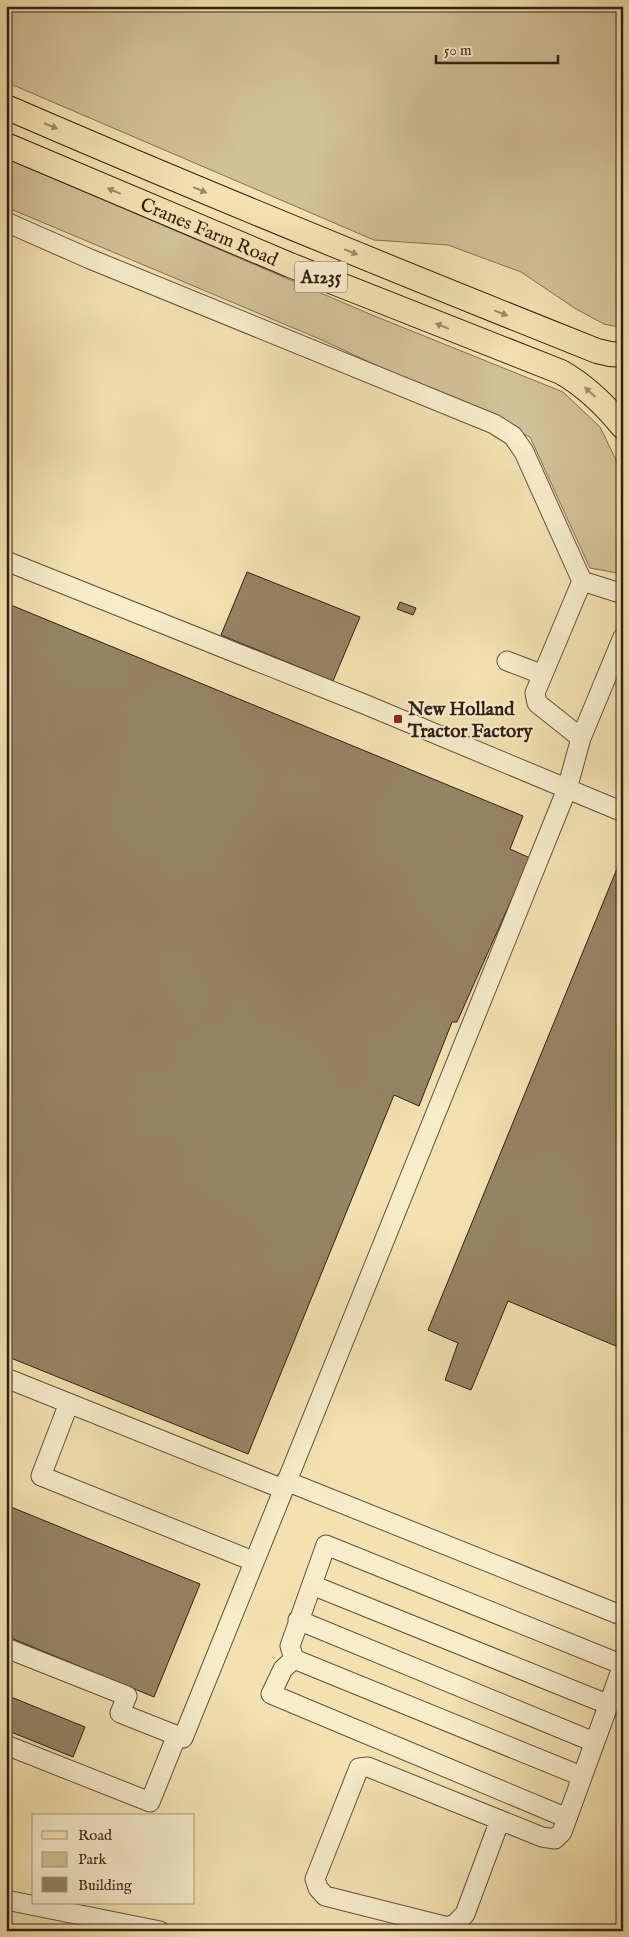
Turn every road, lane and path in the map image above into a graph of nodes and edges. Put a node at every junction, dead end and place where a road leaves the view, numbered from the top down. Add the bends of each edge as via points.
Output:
1 (6, 107) edge
2 (6, 145) edge
3 (6, 222) edge
4 (623, 355) edge
5 (623, 428) edge
6 (6, 561) edge
7 (582, 581) junction
8 (623, 594) edge
9 (623, 637) edge
10 (507, 660) dead end
11 (541, 674) junction
12 (581, 738) junction
13 (567, 789) junction
14 (623, 812) edge
15 (6, 1378) edge
16 (69, 1403) junction
17 (285, 1485) junction
18 (254, 1561) junction
19 (312, 1585) junction
20 (623, 1616) edge
21 (298, 1620) junction
22 (6, 1648) edge
23 (294, 1659) junction
24 (623, 1665) edge
25 (607, 1704) junction
26 (177, 1735) junction
27 (594, 1742) junction
28 (6, 1744) edge
29 (407, 1752) junction
30 (581, 1776) junction
31 (396, 1778) junction
32 (567, 1818) junction
33 (500, 1820) junction
34 (6, 1900) edge
35 (160, 1931) edge

1 -> 4 main road, Cranes Farm Road / A1235 via 382,265 597,351
5 -> 2 main road, Cranes Farm Road / A1235 via 584,386 561,372 290,265
3 - 7 street via 494,424 513,436 524,452
6 - 13 street
7 - 8 street
7 - 11 street
9 - 12 street
10 - 11 street
11 - 12 street via 534,693 537,703
12 - 13 street
13 - 14 street
13 - 17 street
15 - 16 street
16 - 17 street
16 - 18 street via 41,1476
17 - 18 street
17 - 20 street
18 - 26 street via 183,1738
19 - 21 street
19 - 24 street via 326,1545
19 - 25 street
21 - 23 street via 290,1646
21 - 27 street
22 - 26 street via 127,1696 120,1713
23 - 29 street via 283,1669 271,1694
23 - 30 street
24 - 25 street
25 - 27 street
26 - 28 street via 150,1802
27 - 30 street
29 - 31 street
29 - 32 street
30 - 32 street
31 - 33 street
31 - 33 street via 368,1767 359,1768 315,1879 325,1896 448,1927 464,1914
32 - 33 street via 562,1832 555,1839
34 - 35 street

